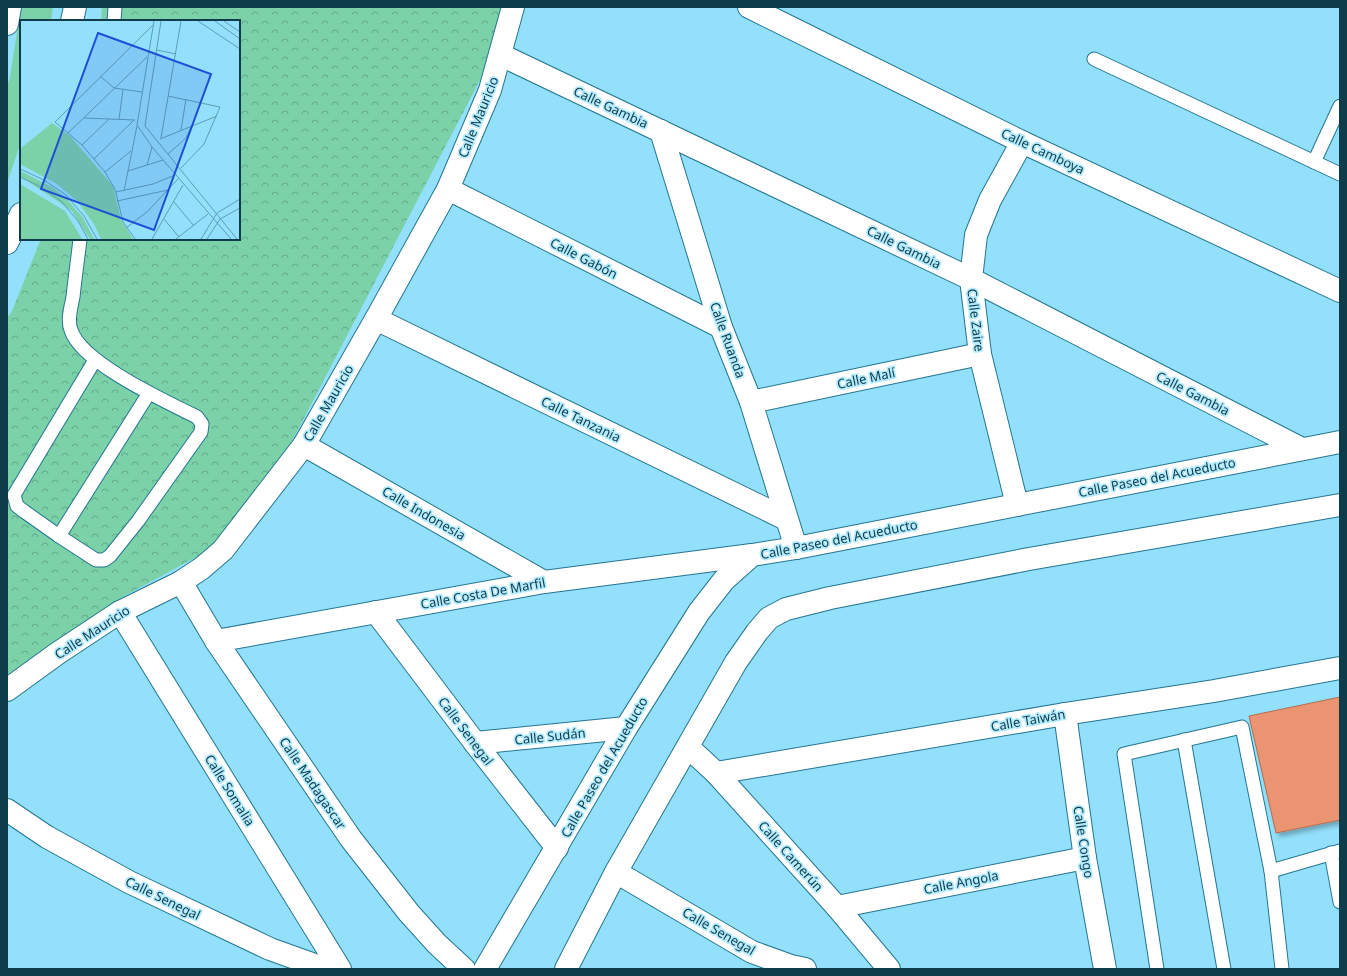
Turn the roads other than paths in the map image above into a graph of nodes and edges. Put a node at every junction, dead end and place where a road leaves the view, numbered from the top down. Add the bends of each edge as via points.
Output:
1 (10, 7) edge
2 (75, 7) edge
3 (115, 7) edge
4 (513, 7) edge
5 (749, 7) edge
6 (72, 20) edge
7 (114, 20) edge
8 (7, 24) edge
9 (501, 55) junction
10 (1094, 59) dead end
11 (1340, 106) edge
12 (661, 131) junction
13 (1022, 142) junction
14 (1314, 162) junction
15 (1340, 174) edge
16 (448, 189) junction
17 (20, 216) edge
18 (80, 240) edge
19 (7, 243) edge
20 (971, 279) junction
21 (1340, 291) edge
22 (376, 319) junction
23 (721, 327) junction
24 (980, 354) junction
25 (95, 360) junction
26 (149, 394) junction
27 (751, 402) junction
28 (1340, 442) edge
29 (304, 445) junction
30 (1302, 449) junction
31 (1017, 505) junction
32 (1340, 505) edge
33 (786, 519) junction
34 (59, 536) junction
35 (796, 548) junction
36 (752, 555) junction
37 (182, 582) junction
38 (544, 582) junction
39 (120, 612) junction
40 (376, 612) junction
41 (216, 641) junction
42 (1340, 668) edge
43 (7, 690) edge
44 (1065, 714) junction
45 (626, 728) junction
46 (1184, 740) junction
47 (475, 743) junction
48 (688, 747) junction
49 (716, 773) junction
50 (7, 810) edge
51 (557, 848) junction
52 (1335, 852) edge
53 (1085, 858) junction
54 (1271, 871) junction
55 (616, 872) junction
56 (1340, 902) edge
57 (837, 907) junction
58 (326, 969) edge
59 (340, 969) edge
60 (464, 969) edge
61 (485, 969) edge
62 (566, 969) edge
63 (806, 969) edge
64 (889, 969) edge
65 (1105, 969) edge
66 (1157, 969) edge
67 (1224, 969) edge
68 (1282, 969) edge

1 - 8 street
2 - 6 street
3 - 7 lane
4 - 9 street, Calle Mauricio
5 - 13 street, Calle Camboya
9 - 12 street, Calle Gambia
9 - 16 street, Calle Mauricio via 490,90
10 - 14 lane
11 - 14 lane
12 - 20 street, Calle Gambia
12 - 23 street, Calle Ruanda
13 - 20 street, Calle Zaire via 990,200 976,235
13 - 21 street, Calle Camboya
14 - 15 lane
16 - 22 street, Calle Mauricio
16 - 23 street, Calle Gabón
17 - 19 street
18 - 25 lane via 70,330 79,344
20 - 24 street, Calle Zaire
20 - 30 street, Calle Gambia
22 - 29 street, Calle Mauricio
22 - 33 street, Calle Tanzania
23 - 27 street, Calle Ruanda
24 - 27 street, Calle Malí
24 - 31 street, Calle Zaire
25 - 26 lane
25 - 34 lane via 14,495 18,506
26 - 34 lane
26 - 34 lane via 197,417 202,424 201,432 110,556 104,560 96,560
27 - 33 street, Calle Ruanda
28 - 30 street, Calle Paseo del Acueducto
29 - 37 street, Calle Mauricio via 223,550
29 - 38 street, Calle Indonesia
30 - 31 street, Calle Paseo del Acueducto
31 - 35 street, Calle Paseo del Acueducto
32 - 48 street via 1029,559 786,609 769,618 757,632 736,662
33 - 35 street, Calle Ruanda
35 - 36 street, Calle Paseo del Acueducto
36 - 38 street, Calle Costa De Marfil
36 - 45 street, Calle Paseo del Acueducto via 724,580 699,612
37 - 39 street, Calle Mauricio
37 - 41 street, Calle Madagascar
38 - 40 street, Calle Costa De Marfil
39 - 43 street, Calle Mauricio
39 - 59 street, Calle Somalia
40 - 41 street, Calle Costa De Marfil
40 - 47 street, Calle Senegal
41 - 60 street, Calle Madagascar via 351,839 409,913
42 - 44 street, Calle Taiwán
44 - 49 street, Calle Taiwán
44 - 53 street, Calle Congo
45 - 47 street, Calle Sudán
45 - 51 street, Calle Paseo del Acueducto
46 - 54 lane via 1242,727
46 - 66 lane via 1124,754
46 - 67 lane
47 - 51 street, Calle Senegal
48 - 49 street, Calle Camerún
48 - 55 street
49 - 57 street, Calle Camerún
50 - 58 street, Calle Senegal via 47,837 129,882 270,949
51 - 61 street, Calle Paseo del Acueducto
52 - 54 lane
52 - 56 lane
53 - 57 street, Calle Angola
53 - 65 street, Calle Congo
54 - 68 lane
55 - 62 street
55 - 63 street, Calle Senegal via 752,952
57 - 64 street, Calle Camerún

